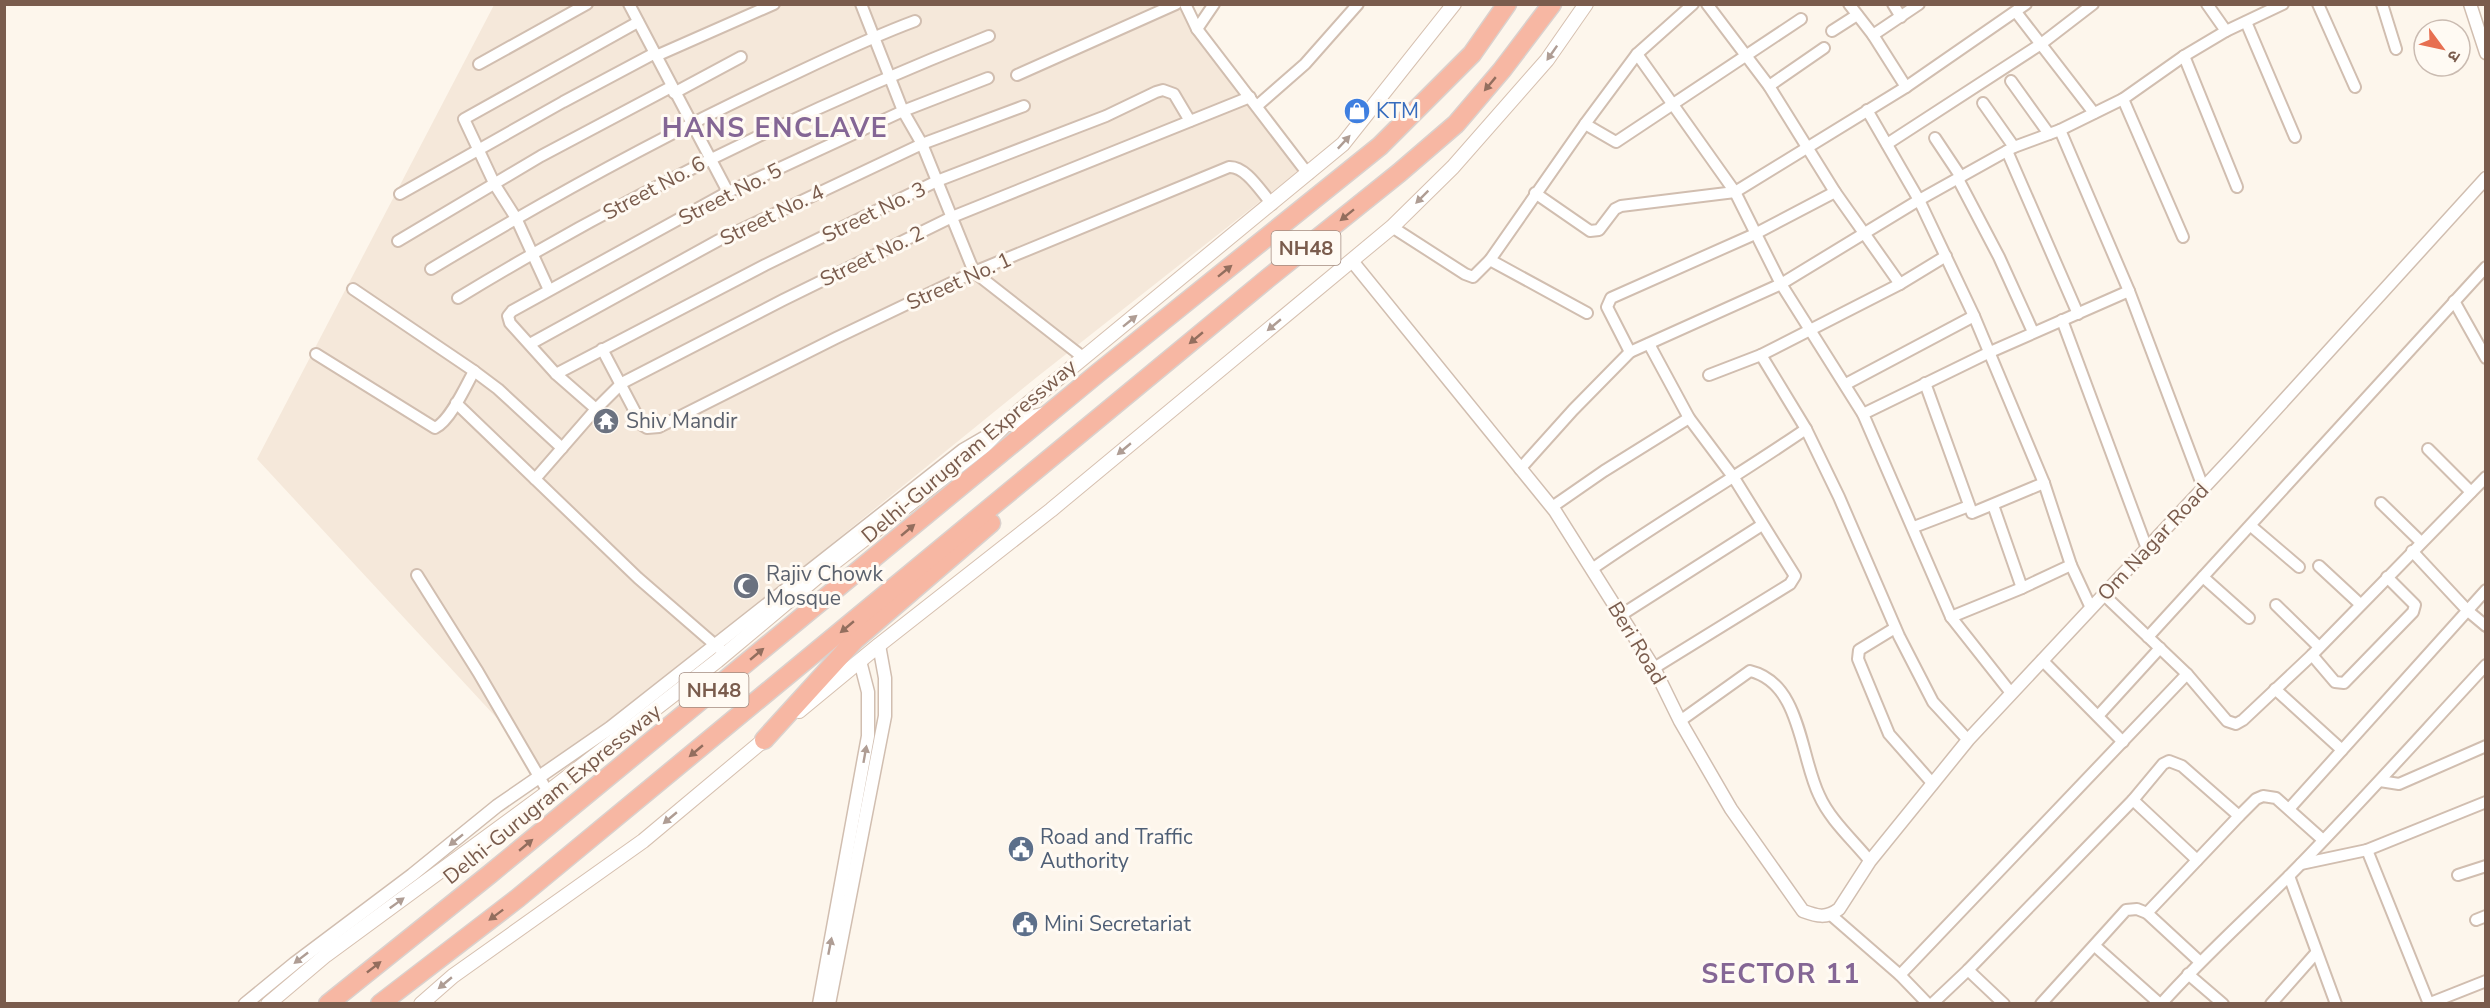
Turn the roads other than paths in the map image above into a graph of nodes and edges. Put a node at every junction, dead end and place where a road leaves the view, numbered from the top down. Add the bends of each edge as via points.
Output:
1 (587, 4) edge
2 (629, 4) edge
3 (774, 4) edge
4 (1176, 4) edge
5 (1185, 4) edge
6 (1214, 4) edge
7 (1358, 4) edge
8 (1454, 4) edge
9 (1508, 4) edge
10 (1552, 4) edge
11 (1586, 4) edge
12 (1694, 4) edge
13 (1707, 4) edge
14 (1849, 4) edge
15 (1893, 4) edge
16 (1919, 4) edge
17 (2026, 4) edge
18 (2092, 4) edge
19 (2207, 4) edge
20 (2283, 4) edge
21 (2318, 4) edge
22 (2382, 4) edge
23 (2470, 4) edge
24 (863, 5) edge
25 (2016, 12) junction
26 (1857, 15) junction
27 (1901, 17) junction
28 (1801, 19) dead end
29 (915, 21) dead end
30 (638, 22) junction
31 (2246, 22) junction
32 (1197, 29) junction
33 (1832, 31) dead end
34 (2226, 31) junction
35 (1873, 35) junction
36 (875, 36) junction
37 (989, 36) dead end
38 (2041, 44) junction
39 (1824, 48) dead end
40 (2396, 50) dead end
41 (2486, 53) edge
42 (1637, 54) junction
43 (655, 55) junction
44 (1746, 55) junction
45 (2184, 56) junction
46 (741, 57) dead end
47 (479, 64) dead end
48 (890, 75) junction
49 (1017, 75) dead end
50 (988, 78) dead end
51 (2011, 81) dead end
52 (1769, 86) junction
53 (1906, 87) junction
54 (2355, 87) dead end
55 (673, 90) junction
56 (2123, 99) junction
57 (1253, 101) junction
58 (1983, 103) dead end
59 (1674, 104) junction
60 (1024, 106) dead end
61 (1867, 110) junction
62 (903, 111) junction
63 (2094, 113) junction
64 (1190, 121) junction
65 (692, 122) junction
66 (1585, 124) junction
67 (2061, 130) junction
68 (2049, 134) junction
69 (2295, 137) dead end
70 (1935, 138) dead end
71 (922, 144) junction
72 (1887, 144) junction
73 (1805, 147) junction
74 (2010, 149) junction
75 (478, 150) junction
76 (711, 157) junction
77 (1308, 174) junction
78 (2486, 177) edge
79 (1959, 178) junction
80 (937, 182) junction
81 (495, 185) junction
82 (2237, 187) dead end
83 (728, 192) junction
84 (1735, 192) junction
85 (1835, 192) junction
86 (400, 194) dead end
87 (1535, 194) junction
88 (1919, 200) junction
89 (1272, 204) junction
90 (952, 217) junction
91 (516, 218) junction
92 (1392, 227) junction
93 (1755, 234) junction
94 (1866, 235) junction
95 (2182, 237) dead end
96 (398, 241) dead end
97 (532, 253) junction
98 (1946, 256) junction
99 (1490, 260) junction
100 (1352, 261) junction
101 (2486, 267) edge
102 (431, 269) dead end
103 (974, 272) junction
104 (1781, 284) junction
105 (1900, 284) junction
106 (353, 289) dead end
107 (549, 290) junction
108 (2128, 291) junction
109 (458, 298) dead end
110 (2454, 301) junction
111 (1587, 313) dead end
112 (2078, 314) junction
113 (1974, 316) junction
114 (2062, 320) junction
115 (1812, 330) junction
116 (2033, 332) junction
117 (530, 344) junction
118 (1649, 344) junction
119 (602, 349) junction
120 (1630, 352) junction
121 (1988, 353) junction
122 (316, 354) dead end
123 (1761, 355) junction
124 (1084, 358) junction
125 (2486, 358) edge
126 (474, 371) junction
127 (556, 374) junction
128 (1709, 375) dead end
129 (622, 383) junction
130 (1925, 383) junction
131 (1846, 384) junction
132 (456, 403) junction
133 (596, 409) junction
134 (1051, 412) junction
135 (1863, 414) junction
136 (1689, 418) junction
137 (1005, 425) junction
138 (1806, 429) junction
139 (562, 448) junction
140 (2428, 449) dead end
141 (1520, 469) junction
142 (1037, 470) junction
143 (2486, 477) edge
144 (1734, 478) junction
145 (535, 479) junction
146 (2044, 483) junction
147 (2202, 488) junction
148 (2471, 492) junction
149 (2381, 503) dead end
150 (1993, 505) junction
151 (1968, 506) junction
152 (1552, 507) junction
153 (1762, 525) junction
154 (2251, 526) junction
155 (1914, 527) junction
156 (2421, 542) junction
157 (2146, 546) junction
158 (2412, 551) junction
159 (2071, 565) junction
160 (2319, 566) dead end
161 (2299, 567) dead end
162 (1592, 568) junction
163 (417, 575) dead end
164 (2203, 577) junction
165 (2387, 577) junction
166 (2022, 588) junction
167 (2486, 590) edge
168 (2104, 595) junction
169 (2360, 604) junction
170 (2276, 605) dead end
171 (2091, 608) junction
172 (2468, 611) junction
173 (1622, 615) junction
174 (1951, 617) junction
175 (2249, 618) dead end
176 (2486, 626) edge
177 (1895, 628) junction
178 (2148, 637) junction
179 (879, 645) junction
180 (2160, 648) junction
181 (720, 649) junction
182 (2315, 651) junction
183 (2043, 660) junction
184 (860, 661) junction
185 (2486, 664) edge
186 (1654, 668) junction
187 (2187, 674) junction
188 (2275, 689) junction
189 (2011, 693) junction
190 (2098, 716) junction
191 (1680, 721) junction
192 (764, 740) junction
193 (1968, 740) junction
194 (2123, 742) junction
195 (2486, 746) edge
196 (2342, 750) junction
197 (538, 777) junction
198 (2380, 781) junction
199 (1933, 784) junction
200 (548, 792) junction
201 (2133, 800) junction
202 (2486, 802) edge
203 (2289, 809) junction
204 (2239, 816) junction
205 (2323, 840) junction
206 (2367, 850) junction
207 (2197, 860) junction
208 (1870, 861) junction
209 (2301, 864) junction
210 (2486, 866) edge
211 (2458, 875) dead end
212 (2289, 876) junction
213 (2147, 914) junction
214 (1831, 915) junction
215 (2095, 946) junction
216 (2316, 953) junction
217 (2199, 961) junction
218 (1968, 970) junction
219 (2188, 974) junction
220 (1900, 975) junction
221 (2486, 981) edge
222 (2046, 1002) edge
223 (2428, 1003) edge
224 (245, 1004) edge
225 (268, 1004) edge
226 (328, 1004) edge
227 (380, 1004) edge
228 (421, 1004) edge
229 (819, 1004) edge
230 (829, 1004) edge
231 (1930, 1004) edge
232 (2004, 1004) edge
233 (2161, 1004) edge
234 (2223, 1004) edge
235 (2271, 1004) edge
236 (2336, 1004) edge

1 - 47 street
2 - 30 street
3 - 43 street
4 - 49 street
5 - 32 street
6 - 32 street
7 - 57 street, Street No. 2 via 1305,64
77 -> 8 main road via 1343,144
134 -> 9 highway, Delhi-Gurugram Expressway / NH48 via 1380,146 1472,54
10 -> 142 highway, NH48 via 1456,124
11 -> 92 main road via 1547,60 1453,167
12 - 42 street
13 - 44 street
14 - 26 street
15 - 27 street
16 - 27 street
17 - 25 street
18 - 38 street
19 - 34 street
20 - 31 street
21 - 54 street
22 - 40 street
23 - 41 street
24 - 36 street
25 - 38 street
25 - 53 street
26 - 33 street
26 - 35 street
27 - 35 street
28 - 44 street
29 - 36 street
30 - 43 street
30 - 75 street via 465,117
31 - 34 street
31 - 69 street
32 - 57 street
34 - 45 street
35 - 53 street
36 - 48 street
36 - 65 street
37 - 48 street, Street No. 6
38 - 63 street
38 - 72 street
39 - 52 street
42 - 59 street
42 - 66 street
43 - 55 street
43 - 75 street
44 - 52 street
44 - 59 street
45 - 56 street
45 - 82 street
46 - 55 street
48 - 62 street
48 - 76 street, Street No. 6
50 - 62 street, Street No. 5
51 - 68 street
52 - 73 street
53 - 61 street
55 - 65 street
55 - 81 street via 541,156
56 - 63 street
56 - 95 street
57 - 64 street, Street No. 2
57 - 77 street
58 - 74 street
59 - 66 street via 1616,142
59 - 84 street
60 - 71 street, Street No. 4
61 - 72 street
61 - 73 street
62 - 71 street
62 - 83 street, Street No. 5
63 - 67 street
64 - 80 street, Street No. 3 via 1174,94 1163,90
64 - 90 street, Street No. 2
65 - 76 street
65 - 91 street
66 - 87 street
67 - 68 street
67 - 108 street
68 - 74 street
70 - 79 street
71 - 80 street
71 - 117 street, Street No. 4 via 719,240
72 - 88 street
73 - 84 street
73 - 85 street
74 - 79 street
74 - 112 street
75 - 81 street
75 - 86 street
76 - 83 street
76 - 97 street, Street No. 6
77 - 89 main road
78 - 147 street, Om Nagar Road
79 - 88 street
79 - 116 street
80 - 90 street
80 - 119 street, Street No. 3
81 - 91 street
81 - 96 street
83 - 107 street, Street No. 5
84 - 87 street via 1621,206 1614,209 1599,230 1593,231
84 - 93 street
85 - 93 street
85 - 94 street
87 - 99 street
88 - 94 street
88 - 98 street
89 - 103 street, Street No. 1 via 1245,174 1229,167
124 -> 89 main road
90 - 103 street
90 - 129 street, Street No. 2
91 - 97 street
91 - 102 street
92 - 99 street via 1470,276
92 - 100 main road
93 - 104 street
93 - 120 street via 1611,298 1606,307
94 - 104 street
94 - 105 street
97 - 107 street
97 - 109 street, Street No. 6
98 - 105 street
98 - 113 street
99 - 111 street
100 - 141 street, Beri Road
100 -> 179 main road via 1051,510
101 - 110 street
103 - 124 street
103 - 129 street, Street No. 1 via 658,428 642,425
104 - 115 street
104 - 118 street
105 - 115 street
106 - 126 street
107 - 117 street, Street No. 5 via 512,311 508,321
108 - 112 street
108 - 147 street
110 - 125 street
110 - 154 street
112 - 114 street
113 - 121 street
113 - 131 street
114 - 116 street
114 - 157 street
115 - 123 street
115 - 131 street
116 - 121 street
117 - 127 street
118 - 120 street
118 - 136 street
119 - 127 street, Street No. 3
119 - 129 street
120 - 141 street
121 - 130 street
121 - 146 street
122 - 132 street via 435,428
123 - 128 street
123 - 138 street
124 - 137 main road
126 - 132 street
126 - 139 street
127 - 133 street
129 - 133 street, Street No. 2
130 - 135 street
130 - 151 street
131 - 135 street
132 - 145 street
133 - 139 street, Street No. 2
134 - 137 main road
226 -> 134 highway, Delhi-Gurugram Expressway / NH48
135 - 155 street
136 - 144 street
136 - 152 street
137 - 181 main road via 984,446
138 - 144 street
138 - 177 street
139 - 145 street, Street No. 2
140 - 148 street
141 - 152 street, Beri Road
142 - 192 highway via 986,528 855,640
142 -> 227 highway, NH48 via 518,898
143 - 148 street
144 - 153 street
144 - 162 street
145 - 181 street via 638,578
146 - 150 street
146 - 159 street
147 - 157 street, Om Nagar Road
148 - 156 street
149 - 156 street
150 - 151 street via 1973,513
150 - 166 street
151 - 155 street
152 - 162 street, Beri Road
153 - 173 street
153 - 186 street via 1795,573 1790,585
154 - 161 street
154 - 164 street
155 - 174 street
156 - 158 street
157 - 168 street, Om Nagar Road
158 - 165 street
158 - 172 street
159 - 166 street
159 - 171 street
160 - 169 street
162 - 173 street, Beri Road
163 - 197 street
164 - 175 street
164 - 178 street
165 - 169 street
165 - 182 street via 2415,605 2414,612 2344,683 2335,682
166 - 174 street
167 - 172 street
168 - 171 street, Om Nagar Road
168 - 178 street
169 - 182 street
170 - 182 street
171 - 183 street, Om Nagar Road
172 - 176 street
172 - 196 street
173 - 186 street, Beri Road
174 - 189 street
177 - 193 street via 1934,702
177 - 199 street via 1859,650 1858,658 1889,734
178 - 180 street
179 - 184 main road
179 - 230 street via 885,678 885,716
180 - 187 street
180 - 190 street
181 - 197 street
181 - 200 main road
182 - 188 street
183 - 189 street, Om Nagar Road
183 - 190 street
184 - 192 main road
229 -> 184 street via 868,736 868,692
185 - 198 street
186 - 191 street, Beri Road
187 - 188 street via 2232,724 2243,720
187 - 194 street
188 - 196 street
189 - 193 street, Om Nagar Road
190 - 194 street
191 - 208 street via 1750,671 1761,673 1783,693 1826,809
191 - 214 street, Beri Road via 1731,809 1803,911
192 -> 228 main road via 643,841 453,976
193 - 199 street, Om Nagar Road
194 - 220 street
195 - 198 street via 2398,784
196 - 203 street
197 - 200 street
197 -> 224 street
198 - 205 street
199 - 208 street, Om Nagar Road
225 -> 200 main road via 326,955
201 - 204 street via 2169,761 2182,766
201 - 207 street
201 - 218 street
202 - 206 street via 2440,825
203 - 204 street via 2276,798 2263,796
203 - 205 street
204 - 207 street
205 - 209 street
206 - 209 street
206 - 223 street
207 - 213 street
208 - 214 street, Om Nagar Road
209 - 212 street
210 - 211 street
212 - 216 street
212 - 217 street
213 - 215 street via 2137,909 2126,910
213 - 217 street
214 - 220 street
215 - 222 street
215 - 233 street
216 - 235 street
216 - 236 street
217 - 219 street
218 - 231 street
218 - 232 street
219 - 233 street
219 - 234 street
220 - 231 street
221 - 223 street

